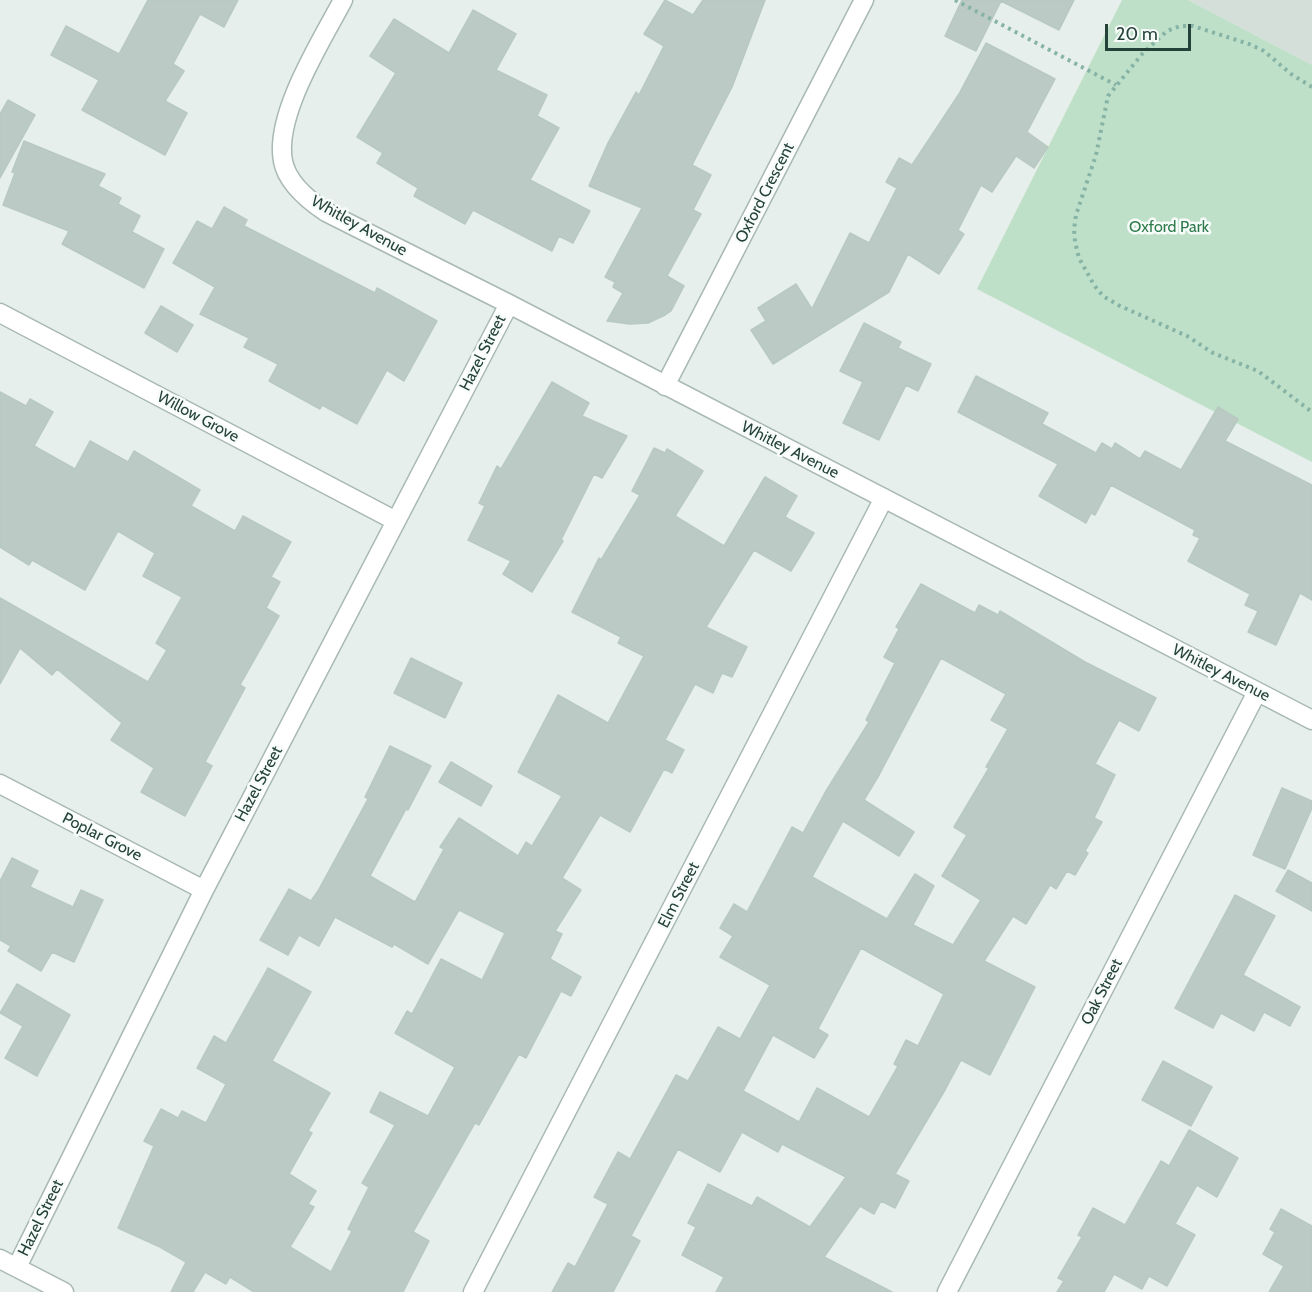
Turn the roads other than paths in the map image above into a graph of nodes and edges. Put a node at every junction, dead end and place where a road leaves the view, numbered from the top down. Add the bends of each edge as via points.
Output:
1 (343, 0) edge
2 (864, 0) edge
3 (509, 304) junction
4 (0, 313) edge
5 (665, 386) junction
6 (884, 498) junction
7 (396, 521) junction
8 (1257, 692) junction
9 (1312, 720) edge
10 (0, 784) edge
11 (204, 890) junction
12 (0, 1259) edge
13 (17, 1268) junction
14 (64, 1292) edge
15 (473, 1292) edge
16 (947, 1292) edge

1 - 3 street, Whitley Avenue via 303,76 282,129 283,163 297,188 326,212
2 - 5 street, Oxford Crescent
3 - 5 street, Whitley Avenue
3 - 7 street, Hazel Street
4 - 7 street, Willow Grove
5 - 6 street, Whitley Avenue
6 - 8 street, Whitley Avenue
6 - 15 street, Elm Street
7 - 11 street, Hazel Street
8 - 9 street, Whitley Avenue
8 - 16 street, Oak Street
10 - 11 street, Poplar Grove
11 - 13 street, Hazel Street
12 - 13 street
13 - 14 street

